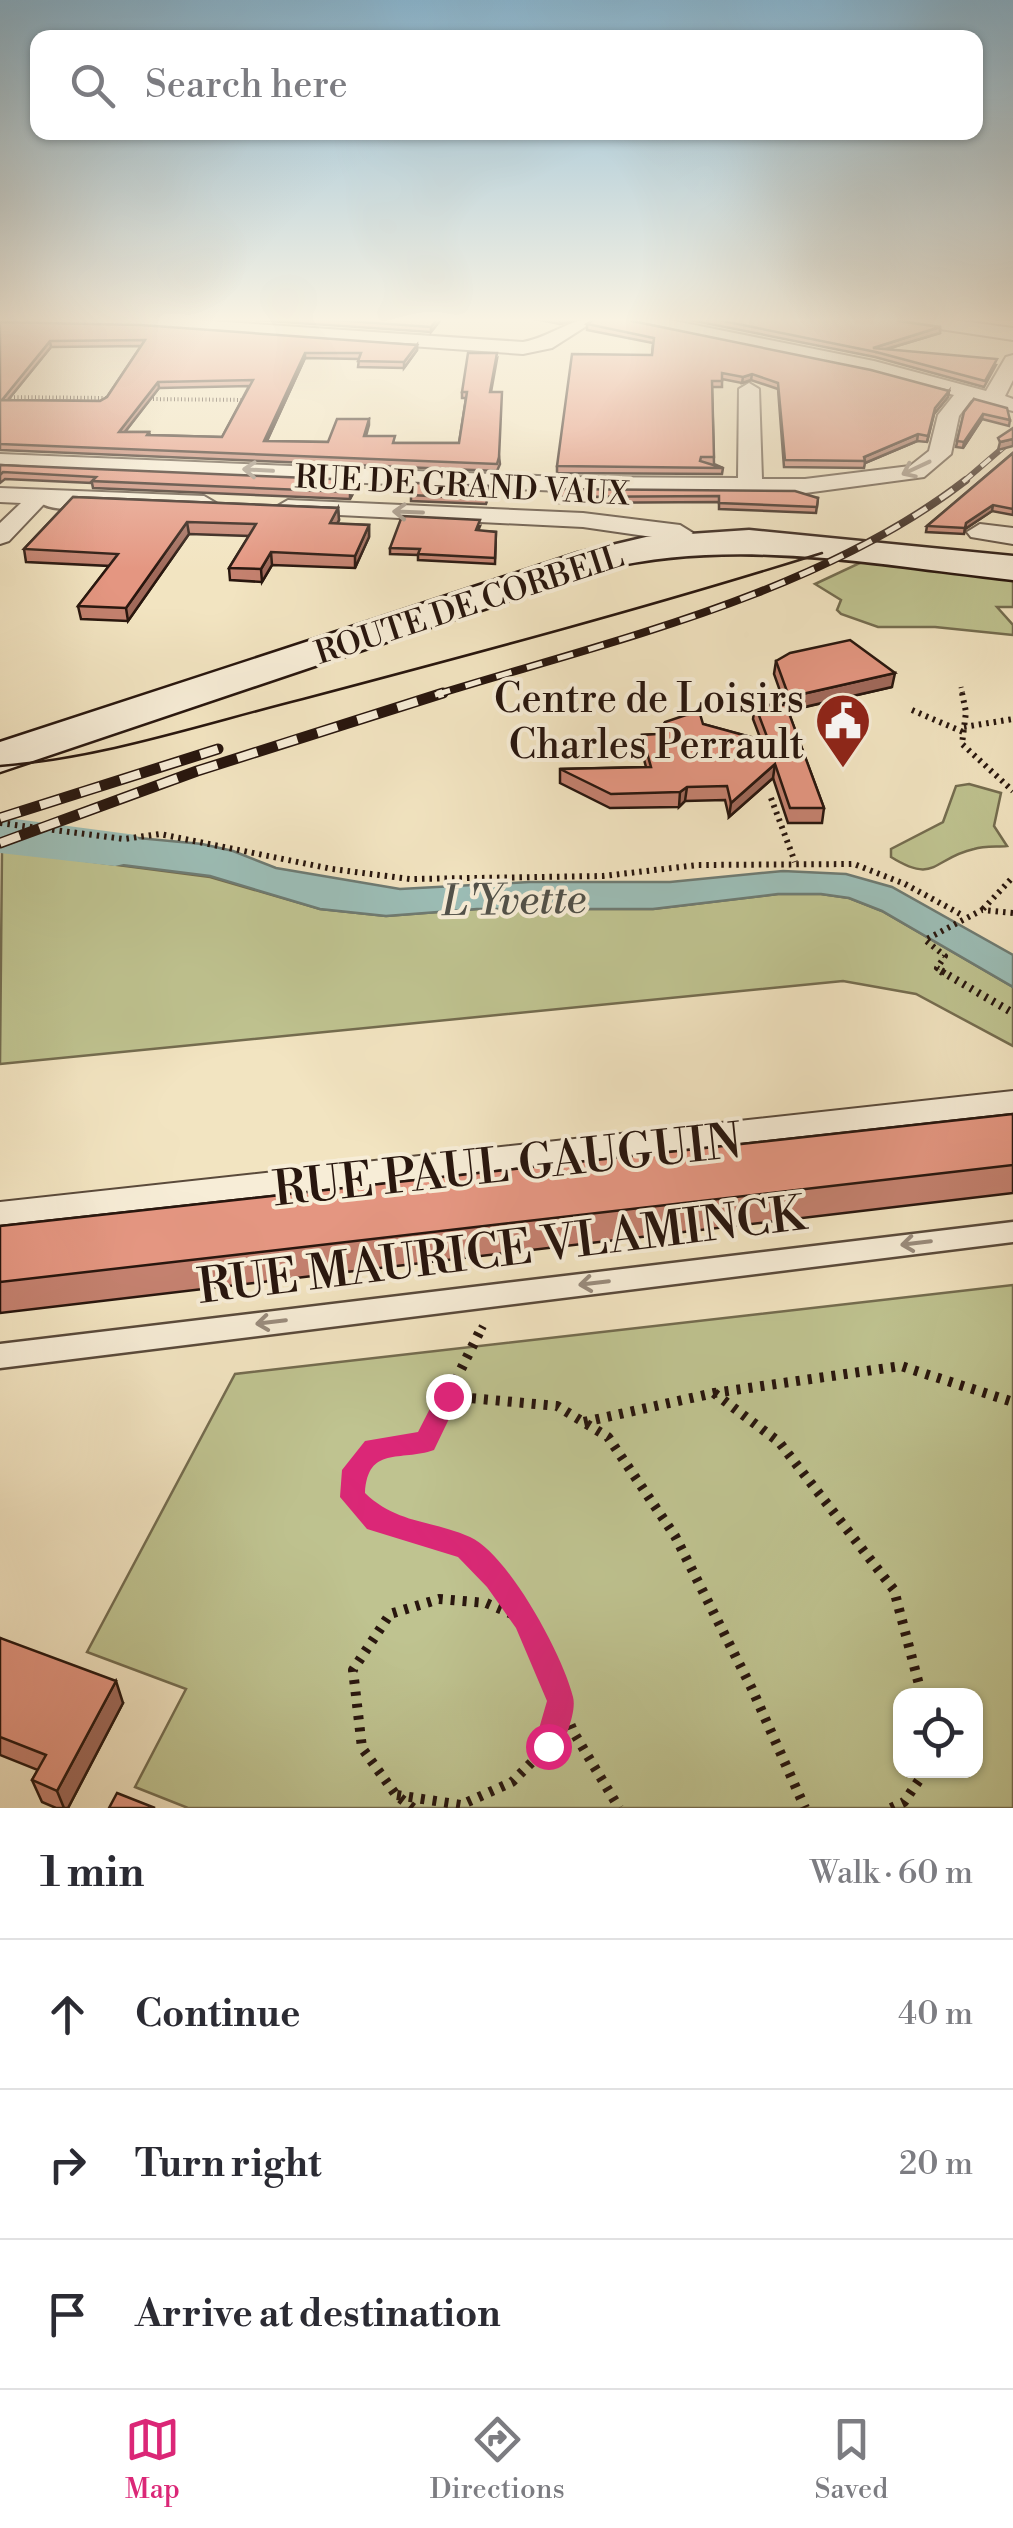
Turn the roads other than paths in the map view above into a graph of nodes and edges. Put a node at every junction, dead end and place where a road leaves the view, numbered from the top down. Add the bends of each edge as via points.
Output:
1 (749, 402) edge
2 (967, 402) edge
3 (0, 461) edge
4 (750, 486) junction
5 (0, 495) edge
6 (36, 496) junction
7 (692, 506) junction
8 (245, 508) junction
9 (332, 516) edge
10 (980, 532) dead end
11 (0, 536) edge
12 (1013, 536) edge
13 (886, 548) junction
14 (1013, 554) edge
15 (1013, 568) edge
16 (3, 746) edge
17 (1013, 1107) edge
18 (0, 1220) edge
19 (1013, 1232) edge
20 (0, 1356) edge

1 - 4 street
2 -> 4 street via 949,415 940,454 916,472
7 -> 3 street via 457,481
4 - 7 street
5 - 6 street, RUE DE GRAND VAUX
6 - 8 street, RUE DE GRAND VAUX
6 - 11 street
7 -> 8 street, RUE DE GRAND VAUX via 553,518
7 - 13 main road, ROUTE DE CORBEIL via 738,531
7 - 16 main road, ROUTE DE CORBEIL
8 - 9 lane
10 - 12 street
13 - 14 main road, ROUTE DE CORBEIL
13 - 15 main road, ROUTE DE CORBEIL
13 - 16 main road, ROUTE DE CORBEIL via 749,541 646,548 591,560
17 - 18 street, RUE PAUL GAUGUIN
19 -> 20 lane, RUE MAURICE VLAMINCK

